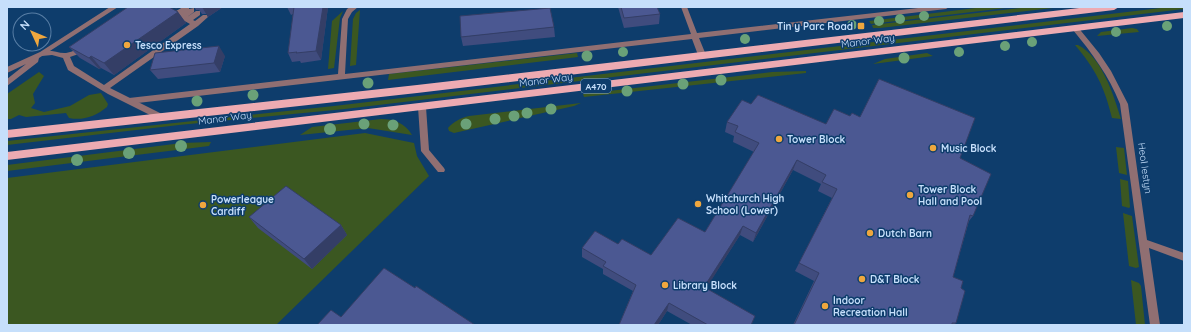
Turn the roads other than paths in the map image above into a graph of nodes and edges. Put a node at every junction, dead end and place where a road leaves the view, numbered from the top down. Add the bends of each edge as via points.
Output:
1 (115, 7) edge
2 (355, 7) edge
3 (684, 7) edge
4 (946, 7) edge
5 (1114, 7) edge
6 (192, 10) edge
7 (173, 11) edge
8 (1184, 15) edge
9 (205, 17) dead end
10 (196, 24) junction
11 (1074, 28) junction
12 (695, 37) junction
13 (93, 44) edge
14 (42, 54) junction
15 (702, 55) junction
16 (66, 56) junction
17 (7, 70) edge
18 (341, 77) junction
19 (7, 83) edge
20 (108, 90) junction
21 (129, 101) junction
22 (422, 107) junction
23 (159, 116) junction
24 (7, 134) edge
25 (7, 156) edge
26 (441, 170) dead end
27 (1144, 243) junction
28 (1184, 257) edge
29 (1155, 325) edge

1 - 14 street
2 - 18 street via 346,19
3 - 12 street
4 - 12 street
5 - 15 highway, Manor Way / A470
6 - 7 street
6 - 7 street
7 - 10 street
8 - 11 highway, Manor Way / A470
9 - 10 street
10 - 20 street
11 - 22 highway, Manor Way / A470
11 - 27 street, Heol Iestyn via 1103,63 1118,87 1124,104
12 - 15 street
12 - 18 street
13 - 16 street
14 - 16 street
14 - 17 street
14 - 19 street
15 - 23 highway, Manor Way / A470 via 401,91
16 - 20 street via 71,68
18 - 21 street
20 - 21 street
21 - 23 street
22 - 25 highway, Manor Way / A470
22 - 26 street via 425,151
23 - 24 highway, Manor Way / A470
27 - 28 street
27 - 29 street, Heol Iestyn

